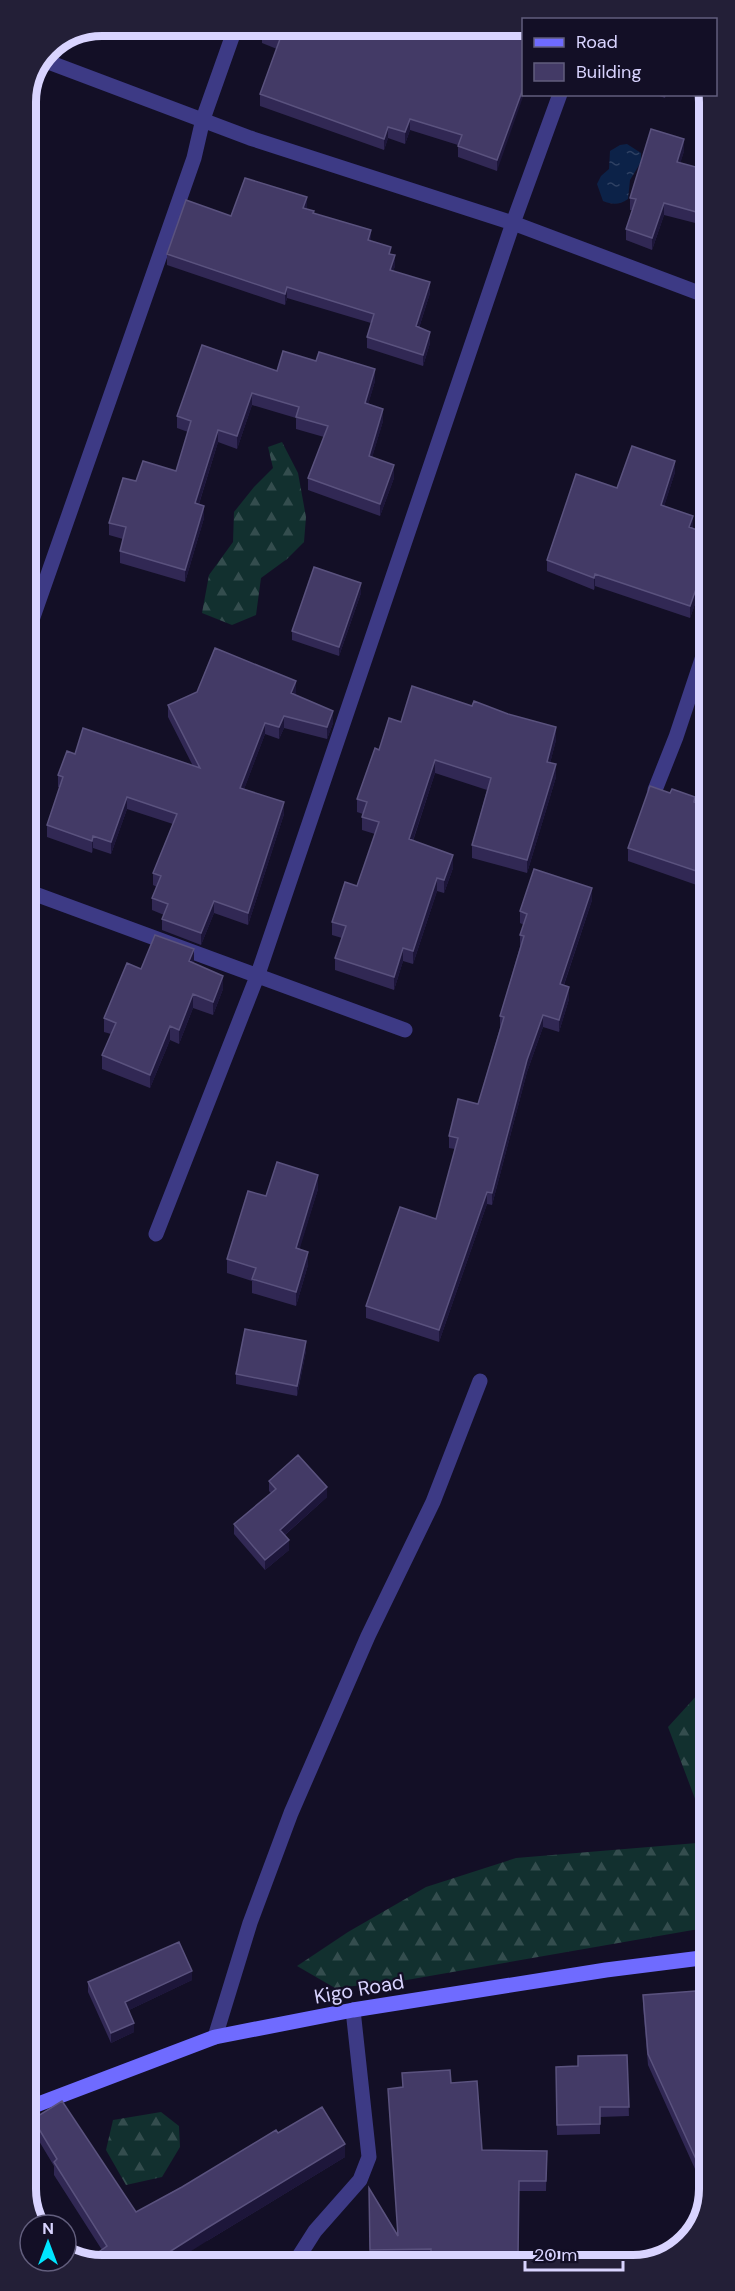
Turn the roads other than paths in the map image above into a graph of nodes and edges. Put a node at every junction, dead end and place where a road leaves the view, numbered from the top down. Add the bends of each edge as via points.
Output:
1 (232, 36) edge
2 (49, 62) edge
3 (559, 96) edge
4 (203, 119) junction
5 (513, 223) junction
6 (699, 293) edge
7 (36, 608) edge
8 (699, 668) edge
9 (656, 790) edge
10 (36, 894) edge
11 (258, 974) junction
12 (405, 1030) dead end
13 (156, 1234) dead end
14 (480, 1381) dead end
15 (699, 1958) edge
16 (353, 2010) junction
17 (215, 2037) junction
18 (36, 2105) edge
19 (300, 2255) edge

1 - 4 street
2 - 4 street
3 - 5 street
4 - 5 street via 250,138
4 - 7 street via 194,158
5 - 6 street
5 - 11 street
8 - 9 street
10 - 11 street
11 - 12 street
11 - 13 street
14 - 17 street via 433,1502 368,1636 291,1814 250,1923
15 - 16 street, Kigo Road
16 - 17 street, Kigo Road
16 - 19 street via 369,2157 360,2180 315,2231
17 - 18 street, Kigo Road

